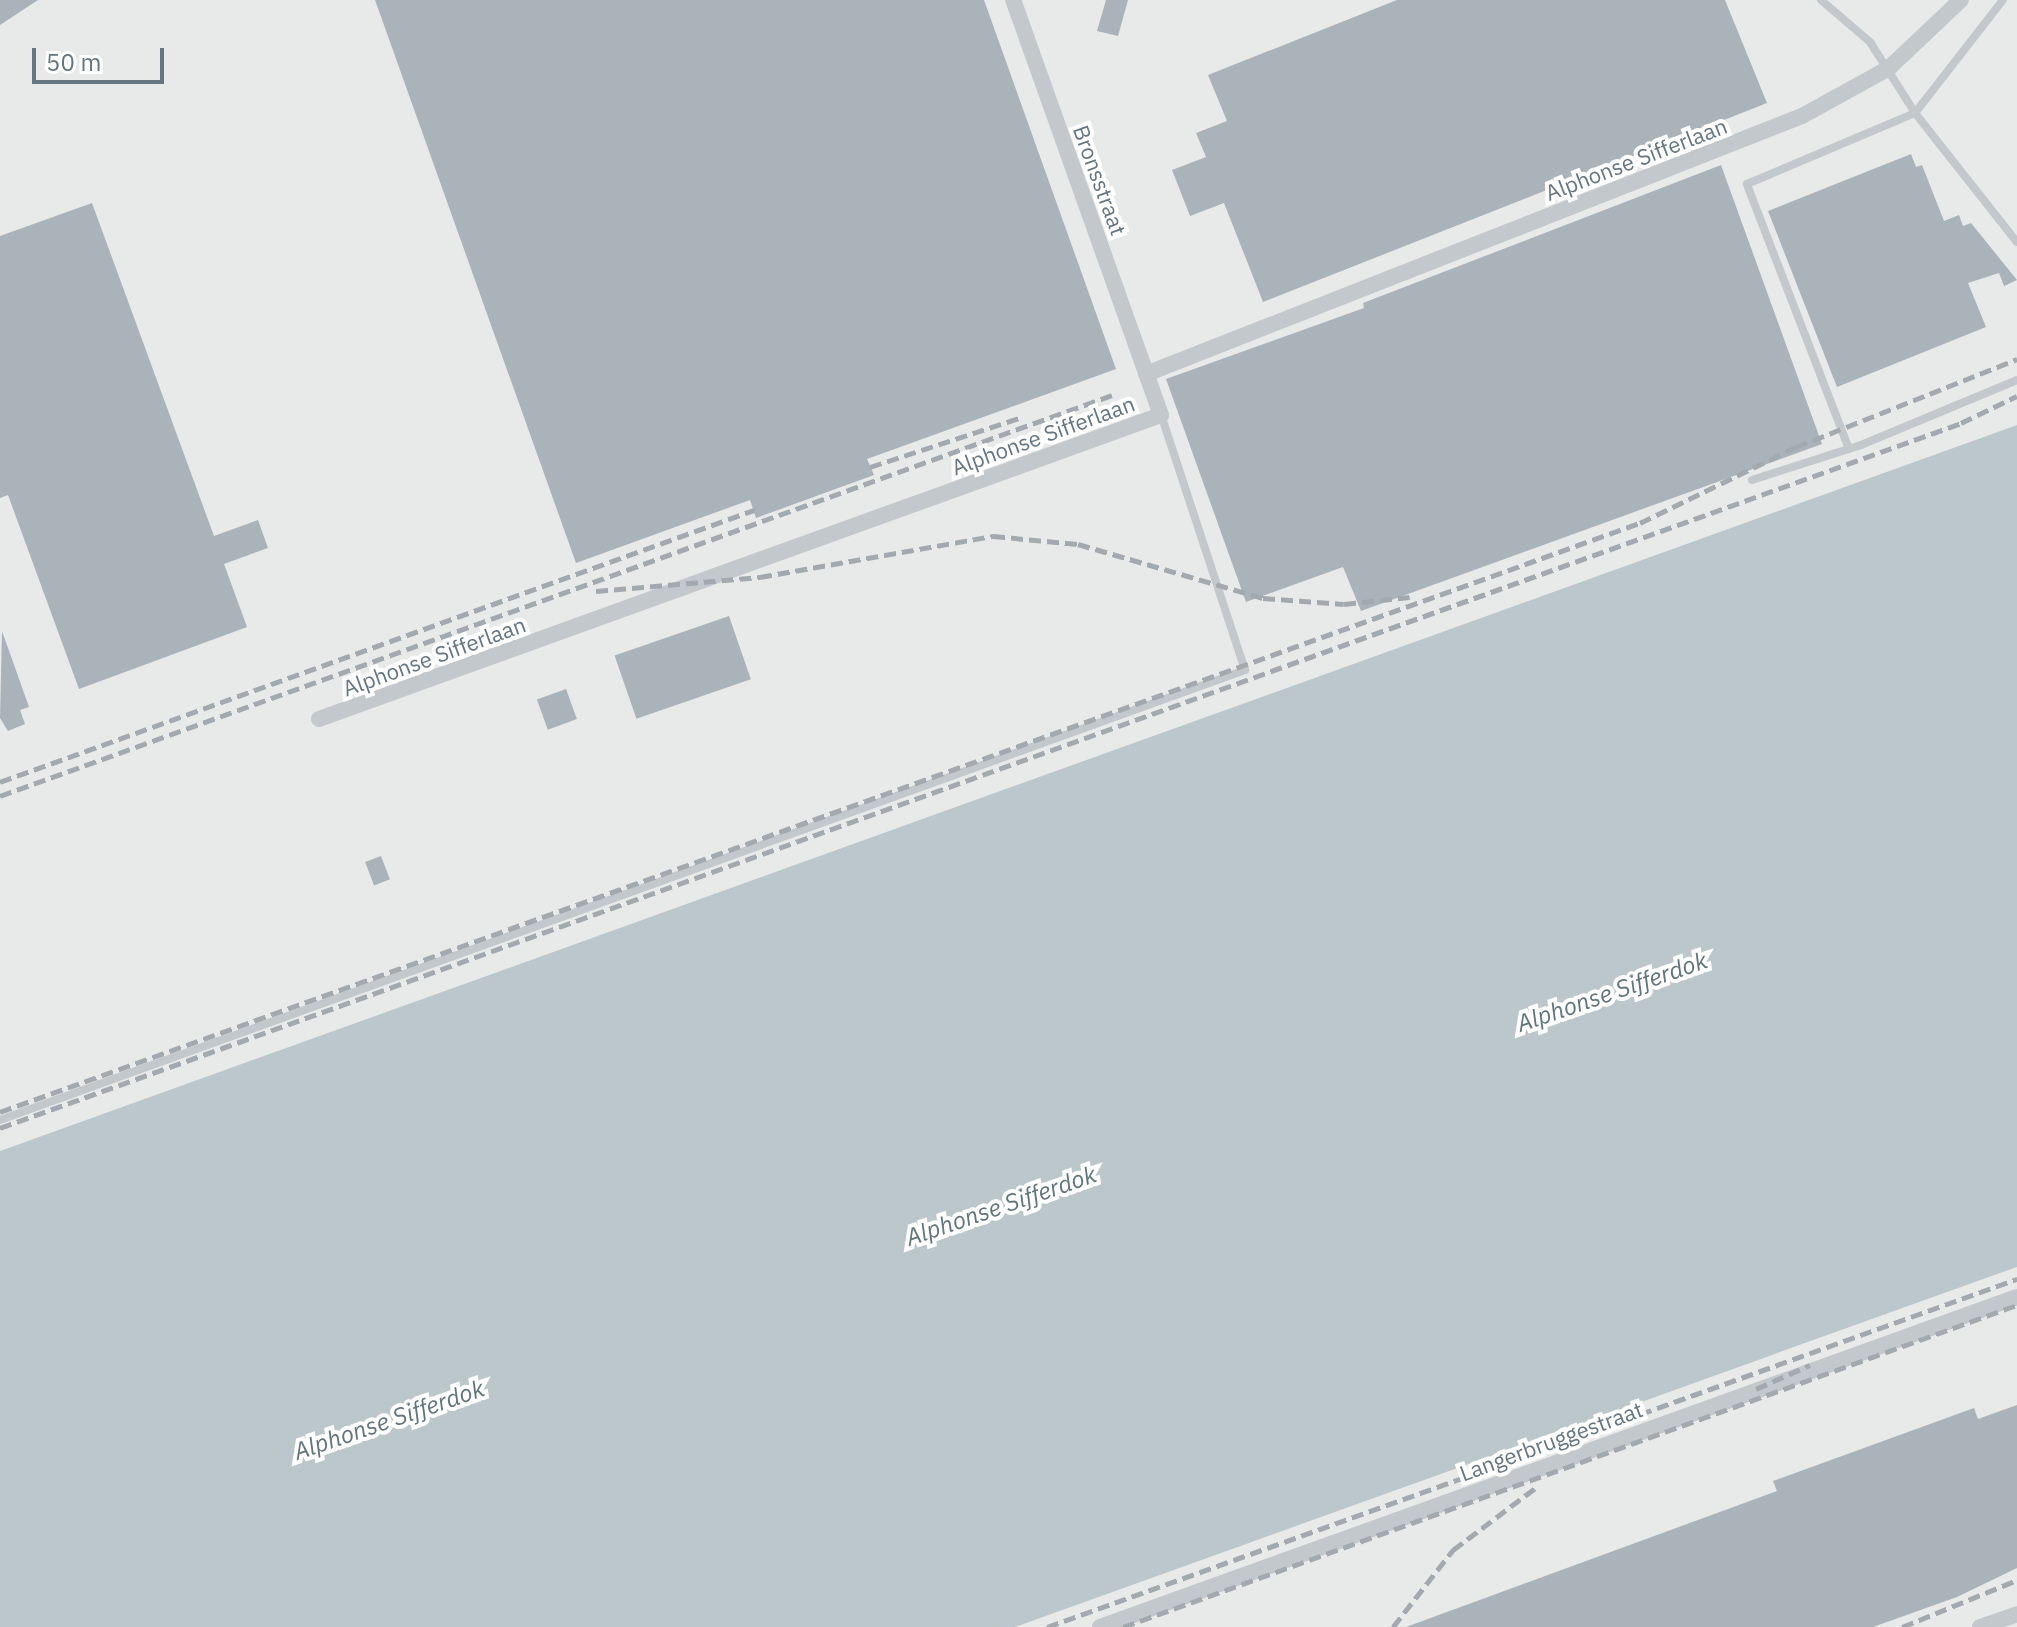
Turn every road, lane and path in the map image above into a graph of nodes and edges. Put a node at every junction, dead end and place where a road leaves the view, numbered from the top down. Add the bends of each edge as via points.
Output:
1 (1013, 0) edge
2 (1821, 0) edge
3 (1961, 0) edge
4 (2003, 0) edge
5 (1889, 68) junction
6 (1915, 113) junction
7 (2017, 242) edge
8 (1146, 374) junction
9 (2017, 380) edge
10 (1161, 415) junction
11 (1849, 449) junction
12 (1752, 480) dead end
13 (319, 719) dead end
14 (0, 1120) edge
15 (2017, 1297) edge
16 (2017, 1614) edge
17 (1100, 1627) edge
18 (1980, 1627) edge

1 - 8 street, Bronsstraat
2 - 5 lane via 1870,42
3 - 5 street, Alphonse Sifferlaan
4 - 6 lane
5 - 6 lane
5 - 8 street, Alphonse Sifferlaan via 1744,141
6 - 7 lane
6 - 11 lane via 1747,184
8 - 10 street, Alphonse Sifferlaan
9 - 11 lane
10 - 13 street, Alphonse Sifferlaan
10 - 14 lane via 1245,670
11 - 12 lane
15 - 17 street, Langerbruggestraat
16 - 18 street

